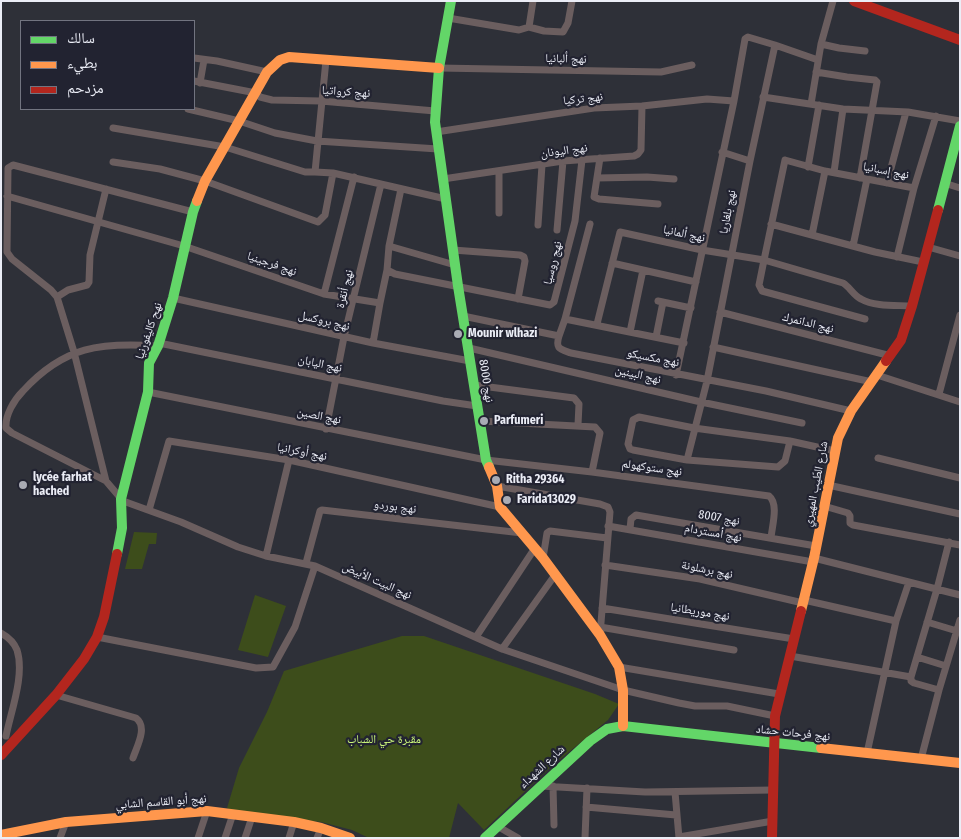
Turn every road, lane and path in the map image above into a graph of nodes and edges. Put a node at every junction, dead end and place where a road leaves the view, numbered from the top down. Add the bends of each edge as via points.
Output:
1 (451, 1) edge
2 (533, 1) edge
3 (572, 1) edge
4 (833, 1) edge
5 (854, 1) edge
6 (448, 18) junction
7 (530, 27) junction
8 (960, 40) edge
9 (821, 44) junction
10 (775, 45) junction
11 (865, 51) dead end
12 (195, 58) edge
13 (204, 60) junction
14 (326, 60) junction
15 (818, 60) junction
16 (692, 65) dead end
17 (439, 68) junction
18 (267, 72) junction
19 (816, 72) junction
20 (197, 82) edge
21 (256, 93) junction
22 (763, 97) junction
23 (321, 101) junction
24 (734, 101) junction
25 (811, 104) junction
26 (819, 105) junction
27 (642, 106) junction
28 (843, 109) junction
29 (192, 110) edge
30 (435, 111) junction
31 (872, 111) junction
32 (906, 112) junction
33 (936, 116) junction
34 (239, 121) junction
35 (960, 121) edge
36 (960, 126) edge
37 (112, 128) dead end
38 (436, 132) junction
39 (317, 141) junction
40 (225, 146) junction
41 (438, 149) junction
42 (722, 152) junction
43 (600, 158) junction
44 (582, 160) junction
45 (564, 161) junction
46 (750, 161) junction
47 (113, 162) dead end
48 (542, 165) junction
49 (808, 167) junction
50 (499, 171) junction
51 (825, 171) junction
52 (316, 172) junction
53 (834, 172) junction
54 (334, 173) junction
55 (354, 177) junction
56 (597, 178) junction
57 (863, 178) junction
58 (443, 179) junction
59 (674, 179) dead end
60 (205, 181) junction
61 (888, 183) junction
62 (944, 183) junction
63 (381, 184) junction
64 (914, 188) junction
65 (960, 188) edge
66 (106, 189) junction
67 (401, 189) junction
68 (7, 196) junction
69 (446, 199) junction
70 (658, 204) dead end
71 (193, 212) junction
72 (499, 213) dead end
73 (99, 222) junction
74 (590, 224) dead end
75 (772, 224) junction
76 (538, 225) dead end
77 (557, 230) dead end
78 (812, 235) junction
79 (184, 246) junction
80 (389, 246) junction
81 (852, 246) junction
82 (928, 247) junction
83 (453, 250) junction
84 (702, 250) junction
85 (730, 255) junction
86 (960, 256) edge
87 (897, 257) junction
88 (764, 260) junction
89 (923, 262) junction
90 (612, 263) junction
91 (455, 265) junction
92 (387, 270) junction
93 (643, 270) junction
94 (696, 282) junction
95 (458, 286) junction
96 (324, 294) junction
97 (57, 297) junction
98 (173, 298) junction
99 (354, 299) junction
100 (518, 299) junction
101 (380, 303) junction
102 (912, 306) junction
103 (690, 308) junction
104 (720, 312) junction
105 (960, 315) edge
106 (463, 316) junction
107 (566, 319) junction
108 (865, 319) dead end
109 (597, 324) junction
110 (630, 332) junction
111 (559, 336) junction
112 (344, 337) junction
113 (656, 337) junction
114 (373, 343) junction
115 (684, 343) junction
116 (159, 345) junction
117 (712, 347) junction
118 (469, 348) junction
119 (74, 352) junction
120 (891, 356) junction
121 (470, 361) junction
122 (676, 374) junction
123 (337, 379) junction
124 (874, 379) junction
125 (707, 381) junction
126 (474, 385) junction
127 (148, 392) junction
128 (939, 394) junction
129 (701, 402) junction
130 (960, 402) edge
131 (477, 406) junction
132 (851, 411) junction
133 (481, 420) junction
134 (802, 423) dead end
135 (578, 425) junction
136 (694, 428) junction
137 (326, 429) junction
138 (790, 441) junction
139 (835, 451) junction
140 (878, 458) dead end
141 (289, 460) junction
142 (486, 460) junction
143 (687, 460) junction
144 (592, 472) junction
145 (960, 478) edge
146 (106, 481) junction
147 (828, 485) junction
148 (497, 486) junction
149 (121, 499) junction
150 (824, 506) junction
151 (500, 507) junction
152 (149, 510) junction
153 (960, 514) edge
154 (608, 526) junction
155 (630, 529) junction
156 (522, 533) junction
157 (607, 538) junction
158 (771, 538) junction
159 (949, 542) junction
160 (960, 545) edge
161 (816, 546) junction
162 (535, 548) junction
163 (266, 556) junction
164 (543, 558) junction
165 (813, 560) junction
166 (306, 563) junction
167 (605, 565) junction
168 (315, 566) junction
169 (555, 575) junction
170 (909, 582) junction
171 (937, 589) junction
172 (960, 595) edge
173 (804, 601) junction
174 (602, 608) junction
175 (960, 620) edge
176 (896, 621) junction
177 (927, 622) junction
178 (600, 631) junction
179 (957, 631) junction
180 (1, 633) edge
181 (476, 637) junction
182 (97, 638) junction
183 (794, 639) junction
184 (502, 649) junction
185 (734, 650) dead end
186 (790, 656) junction
187 (917, 656) junction
188 (946, 666) junction
189 (618, 667) junction
190 (886, 673) junction
191 (911, 677) junction
192 (623, 690) junction
193 (939, 690) junction
194 (779, 694) junction
195 (56, 695) junction
196 (775, 716) junction
197 (623, 726) junction
198 (7, 737) edge
199 (774, 743) junction
200 (867, 753) junction
201 (1, 755) edge
202 (132, 758) dead end
203 (921, 759) junction
204 (960, 763) edge
205 (539, 786) junction
206 (552, 786) junction
207 (587, 788) junction
208 (773, 790) junction
209 (675, 792) junction
210 (586, 807) junction
211 (208, 811) junction
212 (233, 814) junction
213 (676, 815) junction
214 (252, 817) junction
215 (772, 821) junction
216 (66, 822) junction
217 (294, 822) junction
218 (554, 825) dead end
219 (497, 826) junction
220 (319, 833) edge
221 (724, 834) edge
222 (1, 835) edge
223 (60, 838) edge
224 (198, 838) edge
225 (225, 838) edge
226 (245, 838) edge
227 (289, 838) edge
228 (350, 838) edge
229 (485, 838) edge
230 (518, 838) edge
231 (586, 838) edge
232 (679, 838) edge
233 (772, 838) edge

1 - 6 street, نهج 8000
2 - 7 street
3 - 7 street via 563,32
4 - 9 street
5 - 8 street
6 - 7 street via 519,30
6 - 17 street, نهج 8000
9 - 11 street
9 - 15 street
10 - 15 street
10 - 22 street, نهج بلغاريا
10 - 24 street via 748,37 745,39
12 - 13 street
13 - 18 street
13 - 20 street
14 - 17 street, نهح كاليفورنيا
14 - 18 street, نهح كاليفورنيا via 285,58
14 - 23 street
15 - 19 street
16 - 17 street, نهج ألبانيا via 655,72
17 - 30 street, نهج 8000
18 - 21 street, نهح كاليفورنيا
19 - 25 street
19 - 31 street via 875,80
20 - 21 street, نهج كرواتيا
21 - 23 street, نهج كرواتيا via 272,100
21 - 34 street, نهح كاليفورنيا
22 - 25 street
22 - 46 street, نهج بلغاريا
23 - 30 street, نهج كرواتيا
23 - 39 street
24 - 27 street, نهج تركيا via 688,100
24 - 42 street
25 - 26 street
26 - 28 street
26 - 49 street
27 - 38 street, نهج تركيا via 594,108
27 - 43 street, نهج اليونان via 641,150 638,154
28 - 31 street
28 - 53 street
29 - 34 street
30 - 38 street, نهج 8000
31 - 32 street
31 - 57 street
32 - 33 street
32 - 61 street
33 - 35 street
33 - 64 street
34 - 39 street via 275,133
34 - 40 street, نهح كاليفورنيا
36 - 62 street, شارع الطّيب المهيري
37 - 40 street
38 - 41 street, نهج 8000
39 - 41 street
39 - 52 street
40 - 52 street via 305,172
40 - 60 street, نهح كاليفورنيا
41 - 58 street, نهج 8000
42 - 46 street
42 - 84 street
43 - 44 street, نهج اليونان
43 - 56 street
44 - 45 street, نهج اليونان
44 - 100 street, نهج روسيا via 575,221 554,302 550,305
45 - 48 street, نهج اليونان
45 - 77 street
46 - 85 street, نهج بلغاريا
47 - 60 street
48 - 50 street, نهج اليونان
48 - 76 street
49 - 51 street, نهج إسبانيا
49 - 75 street, نهج إسبانيا via 785,160
50 - 58 street, نهج اليونان
50 - 72 street
51 - 53 street, نهج إسبانيا
51 - 78 street
52 - 54 street
53 - 57 street, نهج إسبانيا
54 - 55 street
54 - 60 street via 326,215 318,222
55 - 63 street
55 - 96 street
56 - 59 street
56 - 70 street via 596,198
57 - 61 street, نهج إسبانيا
57 - 81 street
58 - 69 street, نهج 8000
60 - 71 street, نهح كاليفورنيا
61 - 64 street, نهج إسبانيا
62 - 65 street
62 - 82 street, شارع الطّيب المهيري
63 - 67 street
63 - 99 street, نهج أنقرة
64 - 87 street, نهج إسبانيا
66 - 68 street via 13,164 8,168
66 - 71 street
66 - 73 street
67 - 69 street
67 - 80 street
68 - 73 street, نهج فرجينيا
68 - 97 street via 7,252
69 - 83 street, نهج 8000
71 - 79 street, نهح كاليفورنيا
73 - 79 street, نهج فرجينيا
73 - 97 street via 90,255 88,284
74 - 107 street
75 - 78 street
75 - 88 street
78 - 81 street
79 - 96 street, نهج فرجينيا
79 - 98 street, نهح كاليفورنيا
80 - 91 street
80 - 92 street
81 - 87 street
82 - 86 street
82 - 89 street, شارع الطّيب المهيري
83 - 91 street, نهج 8000
83 - 100 street via 524,257
84 - 85 street, نهج ألمانيا
84 - 90 street, نهج ألمانيا via 620,232
84 - 94 street
85 - 88 street, نهج ألمانيا
85 - 104 street, نهج بلغاريا
87 - 89 street
88 - 102 street, نهج ألمانيا via 843,283 864,301
88 - 108 street via 762,290
89 - 102 street, شارع الطّيب المهيري
90 - 93 street
90 - 109 street, نهج ألمانيا
91 - 95 street, نهج 8000
92 - 95 street, نهج روسيا
92 - 101 street
93 - 94 street
93 - 110 street
94 - 103 street
95 - 100 street, نهج روسيا
95 - 106 street, نهج 8000
96 - 99 street, نهج فرجينيا
97 - 119 street
98 - 112 street, نهج بروكسل
98 - 116 street, نهح كاليفورنيا
99 - 101 street, نهج فرجينيا
99 - 112 street, نهج أنقرة
101 - 114 street
102 - 120 street, شارع الطّيب المهيري via 901,340
103 - 113 street via 661,302
103 - 115 street
104 - 117 street, نهج بلغاريا
104 - 120 street, نهج الدانمرك
105 - 128 street
106 - 111 street
106 - 118 street, نهج 8000
107 - 109 street
107 - 111 street
109 - 110 street
110 - 113 street
111 - 122 street, نهج مكسيكو via 557,343 561,350
112 - 114 street, نهج بروكسل
112 - 123 street, نهج أنقرة
113 - 115 street
114 - 121 street, نهج بروكسل
115 - 122 street
116 - 119 street, نهج اليابان via 131,344
116 - 123 street, نهج اليابان
116 - 127 street, نهح كاليفورنيا via 149,363
117 - 124 street
117 - 125 street, نهج بلغاريا
118 - 121 street, نهج 8000
118 - 129 street, نهج البينين
119 - 146 street
119 - 146 street via 53,364 20,395 8,413 6,428
120 - 124 street, شارع الطّيب المهيري
121 - 126 street, نهج 8000
122 - 125 street, نهج مكسيكو
123 - 131 street, نهج اليابان
123 - 137 street, نهج أنقرة
124 - 128 street
124 - 132 street, شارع الطّيب المهيري
125 - 129 street, نهج بلغاريا
125 - 132 street, نهج مكسيكو
126 - 131 street, نهج 8000
126 - 135 street via 574,398 579,404
127 - 137 street, نهج الصين
127 - 149 street, نهح كاليفورنيا
128 - 130 street
129 - 134 street, نهج البينين
129 - 136 street, نهج بلغاريا
131 - 133 street, نهج 8000
132 - 139 street, شارع الطّيب المهيري
133 - 135 street
133 - 142 street, نهج 8000
135 - 144 street via 599,430
136 - 138 street
136 - 143 street, نهج بلغاريا
136 - 143 street via 639,417 633,420 628,444 630,449
137 - 142 street, نهج الصين
138 - 139 street
138 - 143 street via 785,462 778,467
139 - 147 street, شارع الطّيب المهيري
140 - 145 street
141 - 151 street, نهج أوكرانيا
141 - 152 street, نهج أوكرانيا via 169,441
141 - 163 street
142 - 144 street, نهج ستوكهولم
142 - 148 street, نهج 8000
144 - 158 street, نهج ستوكهولم via 769,496 774,504
146 - 149 street
147 - 150 street, شارع الطّيب المهيري
147 - 153 street
148 - 151 street, نهج 8000
148 - 154 street via 606,506 610,509
149 - 152 street, نهج البيت الأبيض
149 - 182 street, نهح كاليفورنيا via 122,528
150 - 159 street via 848,513 853,525
150 - 161 street, شارع الطّيب المهيري
151 - 156 street
152 - 163 street, نهج البيت الأبيض
154 - 155 street, نهج أمستردام
154 - 157 street
155 - 158 street, نهج 8007 via 631,519 636,515
155 - 165 street, نهج أمستردام
156 - 162 street
156 - 166 street, نهج بوردو via 322,510
157 - 164 street via 550,531
157 - 167 street
158 - 161 street, نهج 8007
159 - 160 street
159 - 171 street
161 - 165 street, شارع الطّيب المهيري
162 - 164 street
162 - 181 street
163 - 166 street, نهج البيت الأبيض
164 - 169 street
165 - 170 street, نهج أمستردام
165 - 173 street, شارع الطّيب المهيري
166 - 168 street, نهج البيت الأبيض
167 - 173 street, نهج برشلونة via 700,579
167 - 174 street
168 - 181 street, نهج البيت الأبيض
168 - 182 street via 295,627 273,667 256,668
169 - 178 street
169 - 184 street
170 - 171 street, نهج أمستردام
170 - 176 street
171 - 172 street, نهج أمستردام
171 - 177 street
173 - 176 street, نهج برشلونة
173 - 183 street, شارع الطّيب المهيري
174 - 178 street
174 - 183 street, نهج موريطانيا
175 - 179 street
176 - 190 street
177 - 179 street
177 - 187 street
178 - 185 street
178 - 189 street
179 - 188 street
180 - 198 street via 17,650 20,672
181 - 184 street, نهج البيت الأبيض
182 - 195 street, نهح كاليفورنيا
183 - 186 street, شارع الطّيب المهيري
184 - 192 street, نهج البيت الأبيض
186 - 190 street
186 - 194 street, شارع الطّيب المهيري
187 - 188 street
187 - 191 street
188 - 193 street
189 - 192 street
189 - 194 street
190 - 191 street
190 - 200 street
191 - 193 street via 914,683
192 - 196 street, نهج البيت الأبيض via 695,706 723,706
192 - 197 street
193 - 203 street
194 - 196 street, شارع الطّيب المهيري
195 - 198 street, نهح كاليفورنيا
195 - 202 street via 139,720 142,730
196 - 199 street, شارع الطّيب المهيري
197 - 199 street, نهج فرحات حشاد
197 - 205 street, شارع الشهداء via 599,734
198 - 201 street, نهح كاليفورنيا
199 - 200 street, نهج فرحات حشاد
199 - 208 street, شارع الطّيب المهيري
200 - 203 street, نهج فرحات حشاد
203 - 204 street, نهج فرحات حشاد
205 - 206 street
205 - 219 street, شارع الشهداء
206 - 207 street
206 - 218 street
207 - 209 street
207 - 210 street
208 - 209 street
208 - 215 street, شارع الطّيب المهيري
209 - 213 street
210 - 213 street
210 - 231 street
211 - 212 street, نهج أبو القاسم الشابي
211 - 216 street, نهج أبو القاسم الشابي
211 - 224 street
212 - 214 street, نهج أبو القاسم الشابي
212 - 225 street
213 - 232 street
214 - 217 street, نهج أبو القاسم الشابي
214 - 226 street
215 - 221 street
215 - 233 street, شارع الطّيب المهيري
216 - 222 street, نهج أبو القاسم الشابي
216 - 223 street
217 - 220 street, نهج أبو القاسم الشابي
217 - 227 street
219 - 229 street, شارع الشهداء
219 - 230 street
220 - 228 street, نهج أبو القاسم الشابي
221 - 232 street

